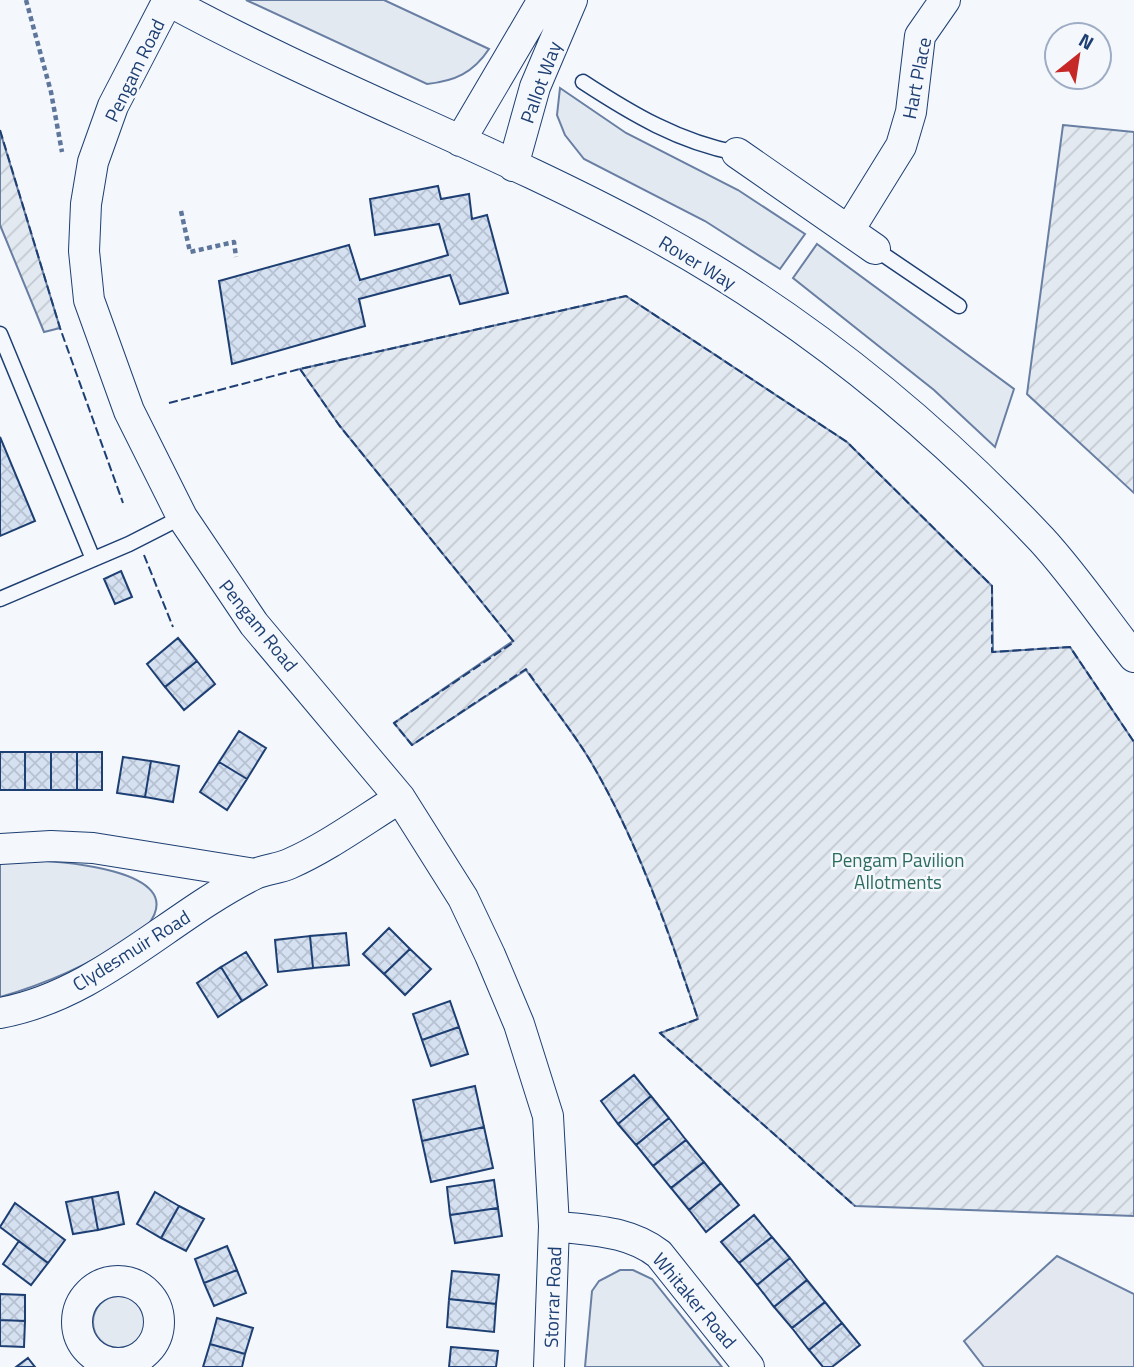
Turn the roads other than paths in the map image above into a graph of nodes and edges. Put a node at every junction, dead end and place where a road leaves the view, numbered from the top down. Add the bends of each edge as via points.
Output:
1 (168, 0) edge
2 (542, 0) edge
3 (572, 0) edge
4 (945, 0) edge
5 (583, 82) dead end
6 (460, 141) junction
7 (737, 153) joint
8 (513, 166) junction
9 (849, 230) junction
10 (875, 249) joint
11 (959, 306) dead end
12 (0, 334) edge
13 (182, 517) junction
14 (93, 559) junction
15 (0, 599) edge
16 (1134, 657) edge
17 (400, 798) junction
18 (0, 849) edge
19 (255, 874) junction
20 (0, 1013) edge
21 (554, 1226) junction
22 (549, 1367) edge
23 (749, 1367) edge

1 - 6 street, Rover Way via 256,48
1 - 13 street, Pengam Road via 113,106 93,162 84,251 89,300 109,357 129,411
2 - 6 street, Pallot Way
3 - 8 street, Pallot Way via 535,87
4 - 9 street, Hart Place via 920,36 911,112 901,146
5 - 7 lane via 634,116 704,147
6 - 8 street, Rover Way
7 - 9 street
8 - 16 street, Rover Way via 650,233 765,302 853,366 1043,542
9 - 10 street
10 - 11 lane
12 - 14 lane
13 - 14 lane
13 - 17 street, Pengam Road via 254,624
14 - 15 lane
17 - 19 street, Clydesmuir Road via 308,854
17 - 21 street, Pengam Road via 463,898 519,1024 548,1116
18 - 19 street, Clydesmuir Road via 93,848
19 - 20 street, Clydesmuir Road via 105,971
21 - 22 street, Storrar Road
21 - 23 street, Whitaker Road via 622,1234 642,1241 659,1254

